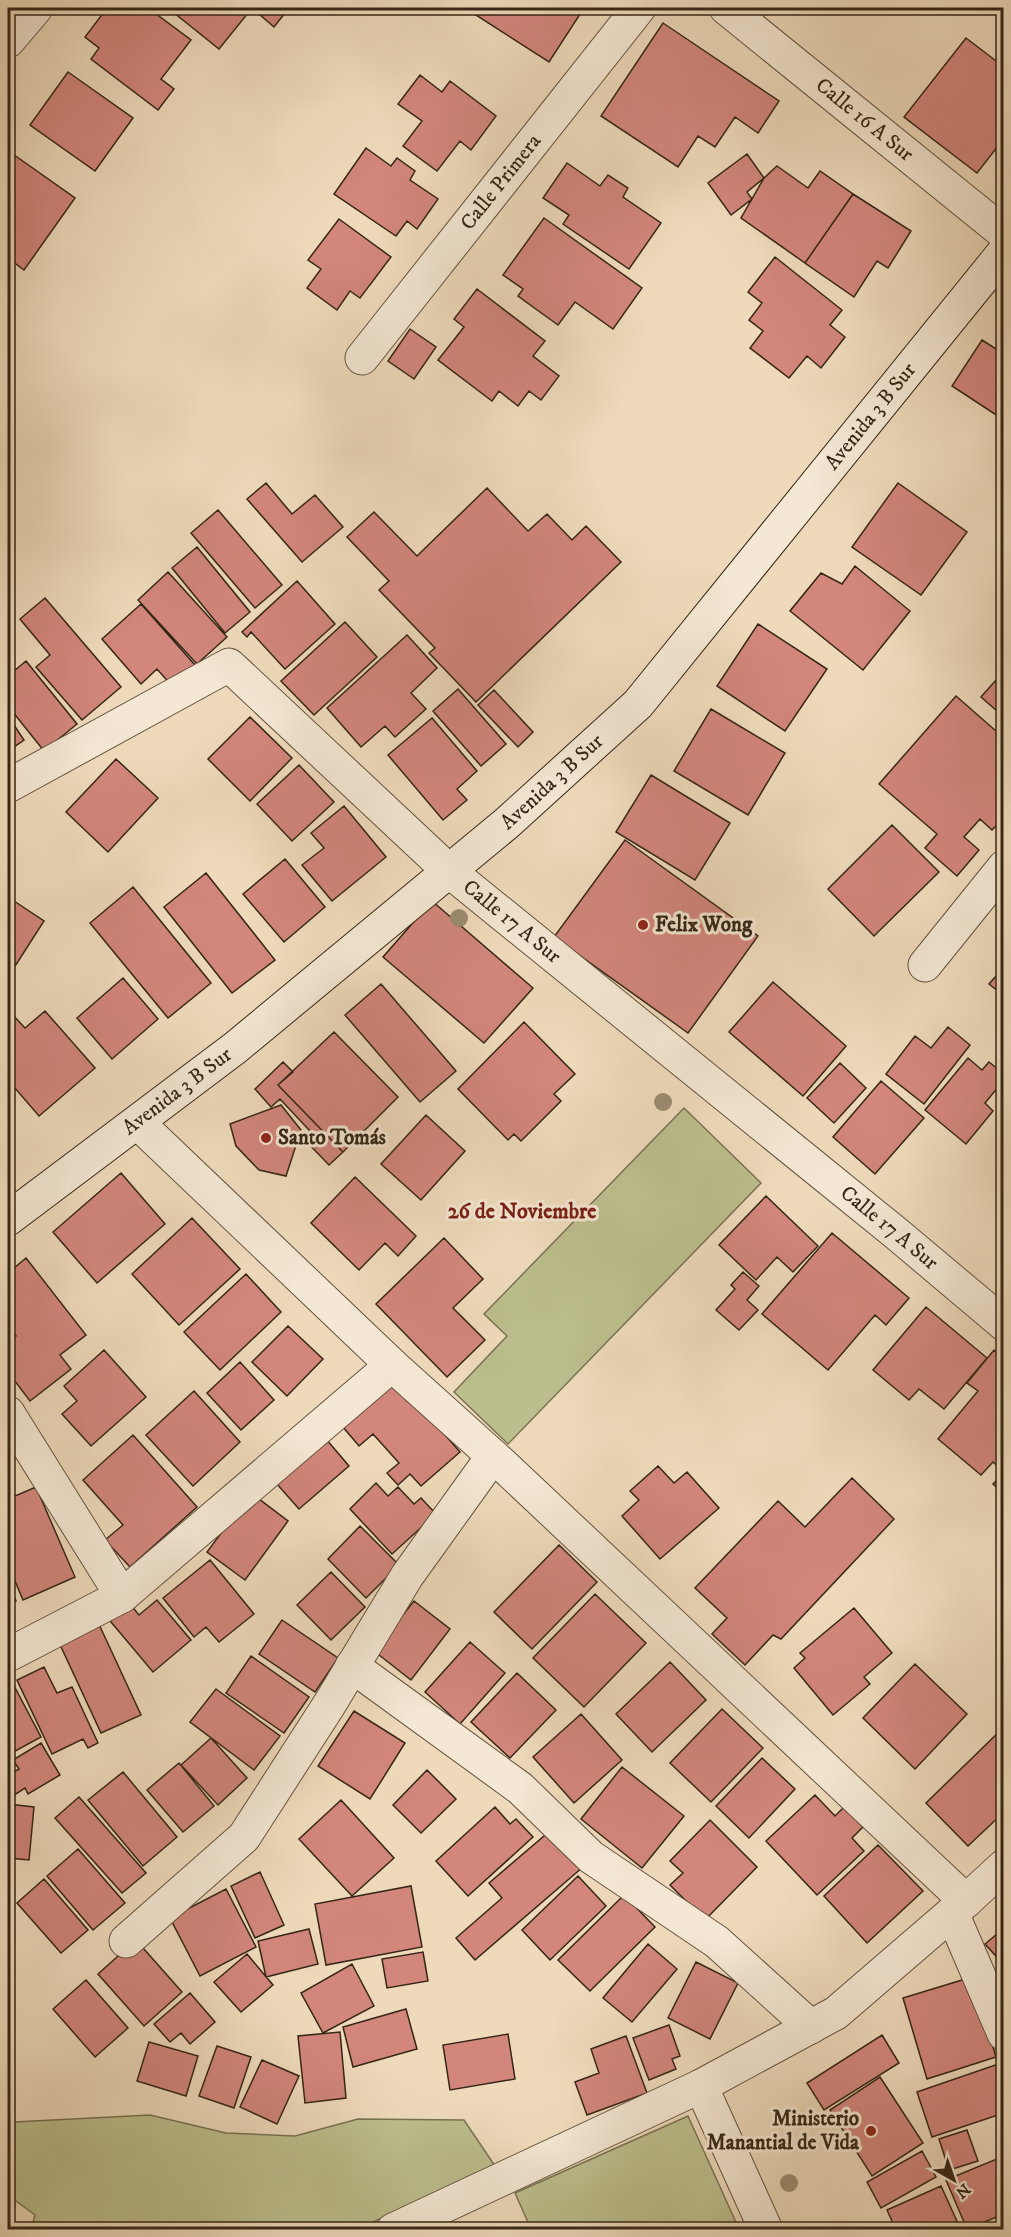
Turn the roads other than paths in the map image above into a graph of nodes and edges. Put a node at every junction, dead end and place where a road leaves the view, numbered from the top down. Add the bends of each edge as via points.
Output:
1 (36, 8) edge
2 (639, 8) edge
3 (726, 8) edge
4 (8, 41) edge
5 (1004, 233) edge
6 (1004, 252) edge
7 (362, 358) dead end
8 (8, 786) edge
9 (1004, 867) edge
10 (449, 871) junction
11 (925, 965) dead end
12 (138, 1123) junction
13 (8, 1219) edge
14 (1004, 1324) edge
15 (392, 1365) junction
16 (8, 1413) edge
17 (493, 1456) junction
18 (122, 1596) junction
19 (8, 1655) edge
20 (352, 1666) junction
21 (1004, 1866) edge
22 (959, 1907) junction
23 (126, 1941) dead end
24 (811, 2027) junction
25 (1004, 2034) edge
26 (701, 2086) junction
27 (393, 2229) edge
28 (766, 2229) edge

1 - 4 street
2 - 7 street, Calle Primera
3 - 5 street, Calle 16 A Sur
6 - 10 street, Avenida 3 B Sur via 638,704
8 - 10 street, Calle 17 A Sur via 229,665
9 - 11 street
10 - 12 street, Avenida 3 B Sur
10 - 14 street, Calle 17 A Sur
12 - 13 street, Avenida 3 B Sur
12 - 15 street
15 - 17 street
15 - 18 street
16 - 18 street
17 - 20 street via 407,1576
17 - 22 street
18 - 19 street
20 - 23 street via 244,1837
20 - 24 street via 520,1788 591,1857 717,1942
21 - 22 street
22 - 24 street via 836,2013
22 - 25 street
24 - 26 street
26 - 27 street
26 - 28 street

